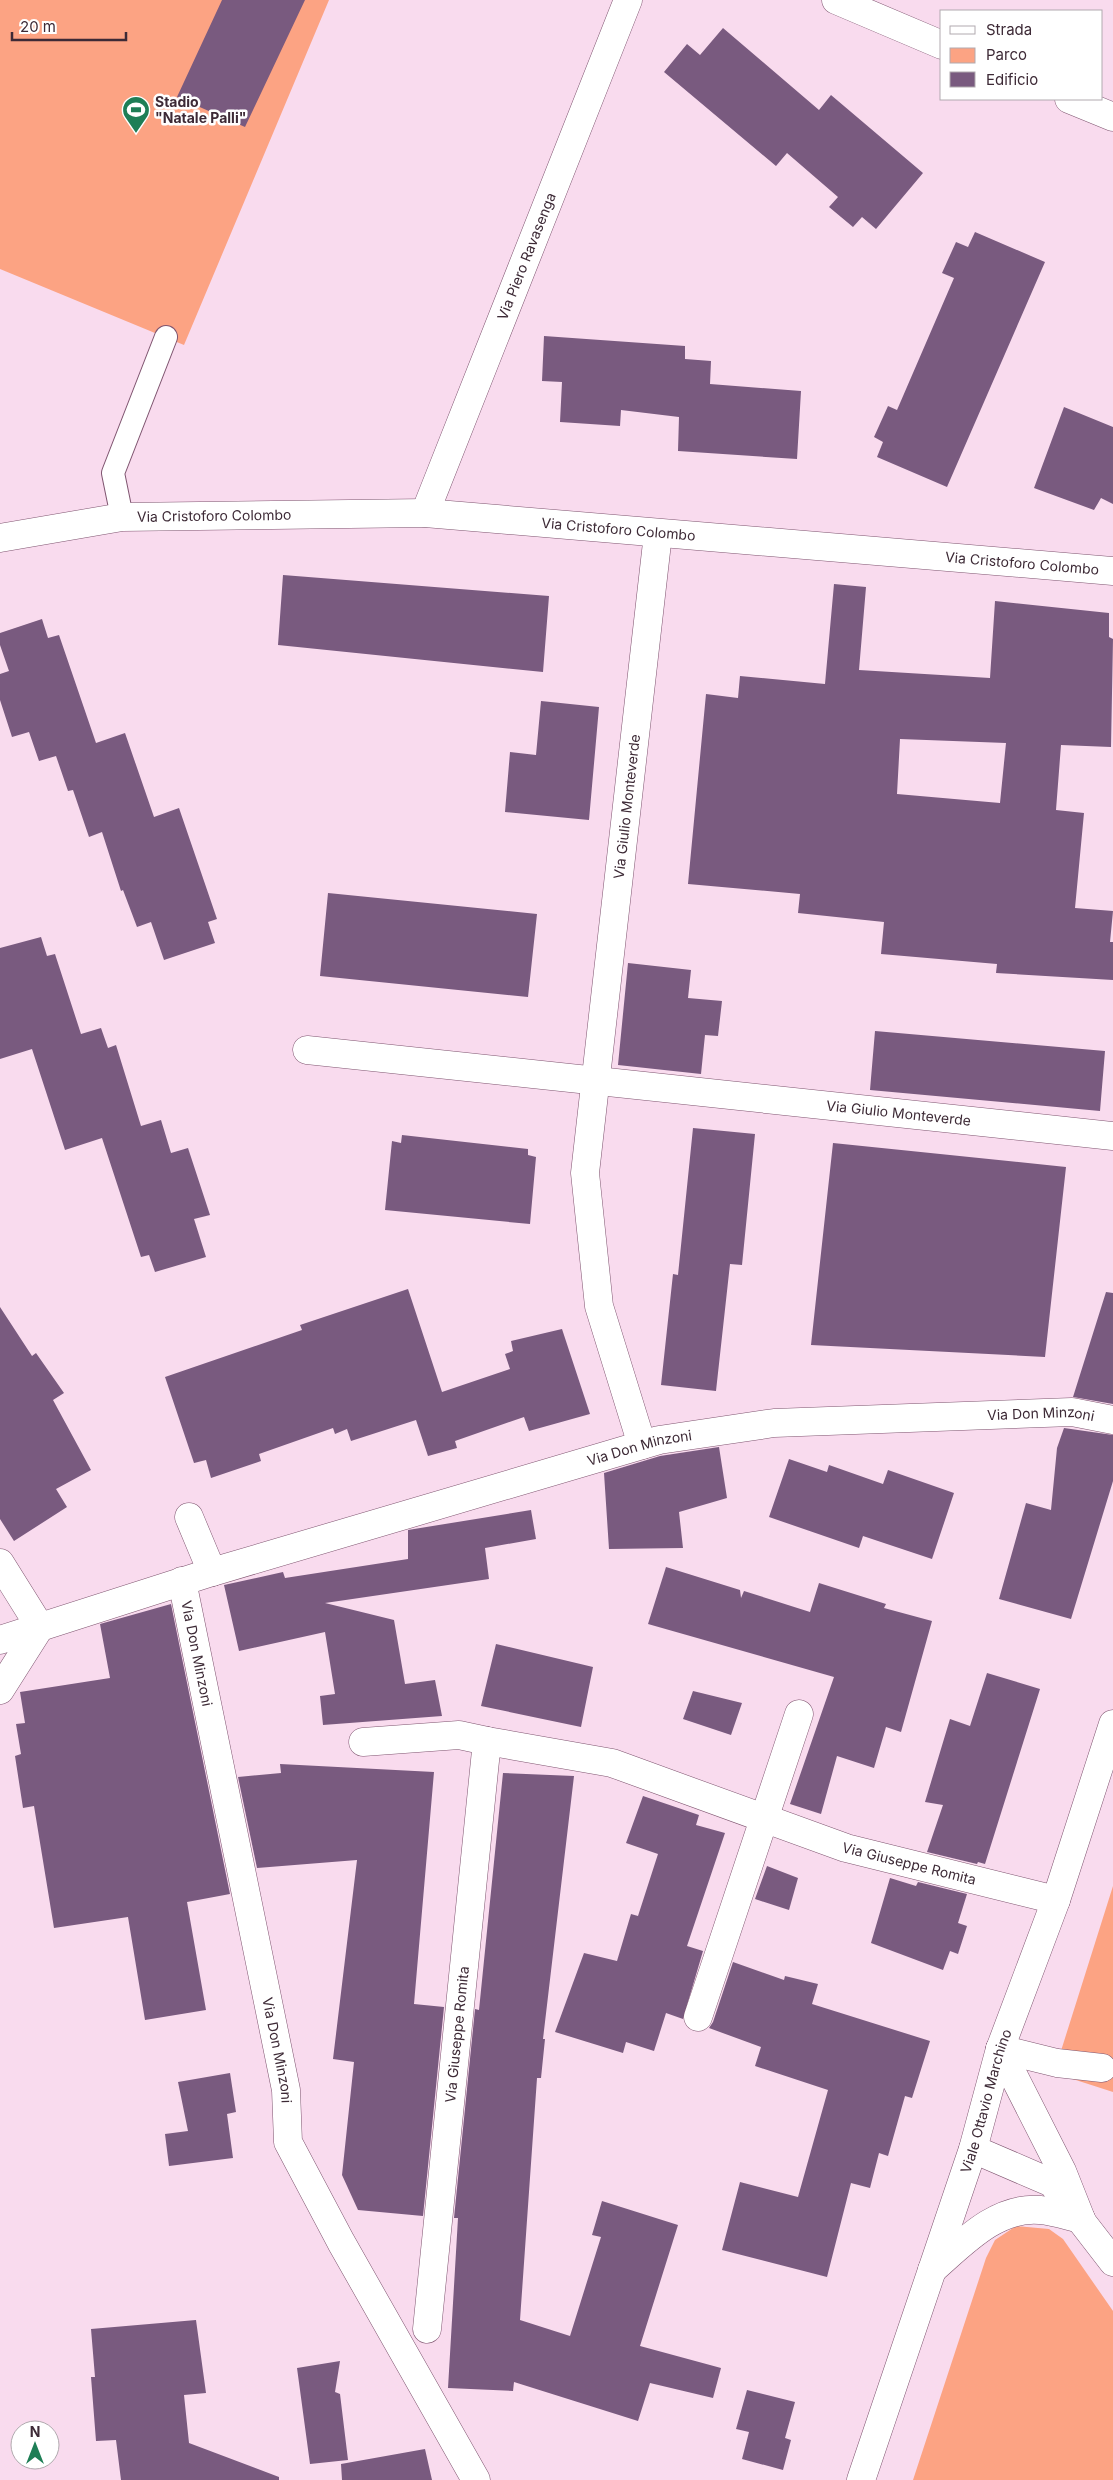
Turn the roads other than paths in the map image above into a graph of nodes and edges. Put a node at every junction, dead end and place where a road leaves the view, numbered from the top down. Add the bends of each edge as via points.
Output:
1 (628, 0) edge
2 (836, 0) edge
3 (940, 44) edge
4 (1072, 100) edge
5 (1113, 117) edge
6 (166, 337) dead end
7 (425, 513) junction
8 (122, 517) junction
9 (658, 534) junction
10 (0, 538) edge
11 (1113, 571) edge
12 (306, 1050) dead end
13 (596, 1080) junction
14 (1113, 1136) edge
15 (1113, 1420) edge
16 (651, 1443) junction
17 (189, 1517) dead end
18 (0, 1563) edge
19 (212, 1572) junction
20 (182, 1581) junction
21 (40, 1628) junction
22 (0, 1640) edge
23 (0, 1690) edge
24 (799, 1714) dead end
25 (1113, 1724) edge
26 (487, 1741) junction
27 (363, 1742) dead end
28 (766, 1818) junction
29 (1056, 1900) junction
30 (698, 2017) dead end
31 (1000, 2049) junction
32 (1102, 2068) dead end
33 (973, 2149) junction
34 (1081, 2219) junction
35 (1113, 2262) edge
36 (932, 2270) junction
37 (427, 2328) dead end
38 (476, 2480) edge
39 (861, 2480) edge

1 - 7 street, Via Piero Ravasenga
2 - 3 street
4 - 5 street
6 - 8 lane via 113,473
7 - 8 street, Via Cristoforo Colombo
7 - 9 street, Via Cristoforo Colombo
8 - 10 street
9 - 11 street, Via Cristoforo Colombo
9 - 13 street, Via Giulio Monteverde
12 - 13 street, Via Giulio Monteverde
13 - 14 street, Via Giulio Monteverde
13 - 16 street, Via Giulio Monteverde via 585,1173 599,1306
15 - 16 street, Via Don Minzoni via 1072,1412 774,1422
16 - 19 street, Via Don Minzoni
17 - 19 street
18 - 21 street
19 - 20 street, Via Don Minzoni
20 - 21 street, Via Don Minzoni
20 - 38 street, Via Don Minzoni via 286,2090 288,2142
21 - 22 street, Via Don Minzoni
21 - 23 street
24 - 28 street
25 - 29 street, Viale Ottavio Marchino
26 - 27 street, Via Giuseppe Romita via 459,1735
26 - 28 street, Via Giuseppe Romita via 612,1763
26 - 37 street, Via Giuseppe Romita
28 - 29 street, Via Giuseppe Romita via 846,1848
28 - 30 street
29 - 31 street, Viale Ottavio Marchino
31 - 32 street via 1057,2063
31 - 33 street, Viale Ottavio Marchino
31 - 34 street via 1058,2163
33 - 34 street via 1052,2183
33 - 36 street, Viale Ottavio Marchino
34 - 35 street
34 - 36 street via 1040,2210 1023,2210 1001,2216
36 - 39 street, Viale Ottavio Marchino

